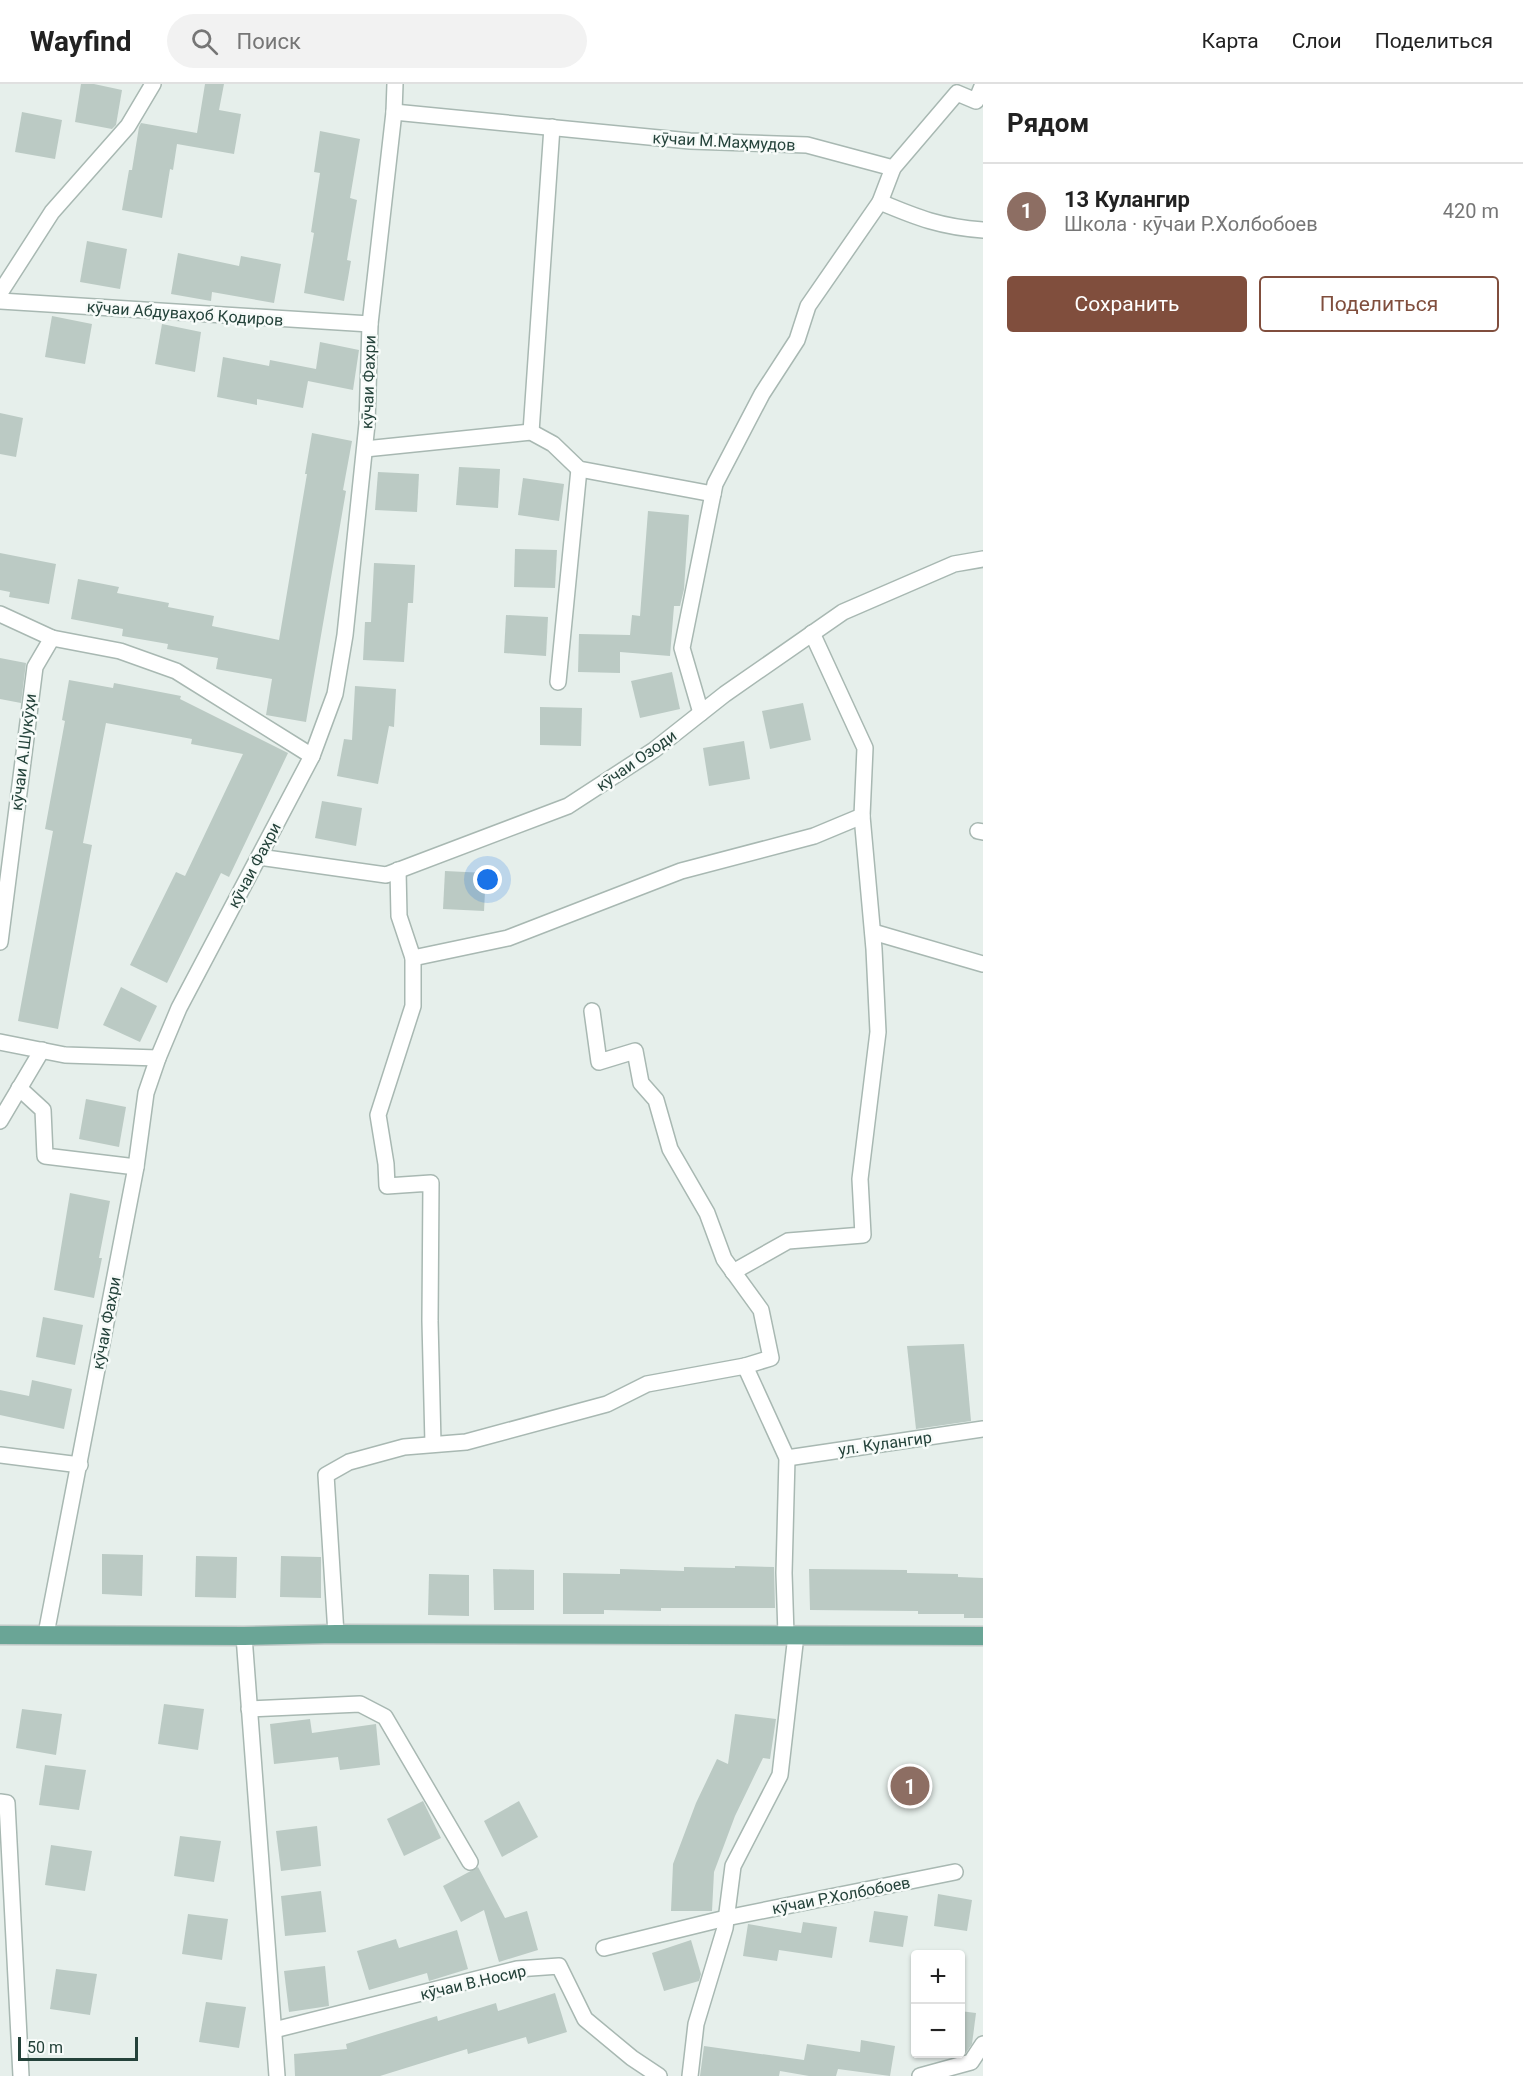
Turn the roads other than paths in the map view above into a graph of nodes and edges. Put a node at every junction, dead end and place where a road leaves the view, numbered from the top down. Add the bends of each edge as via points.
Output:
1 (153, 84) edge
2 (395, 84) edge
3 (983, 84) edge
4 (394, 112) junction
5 (552, 128) junction
6 (893, 168) junction
7 (880, 202) junction
8 (983, 230) edge
9 (0, 293) edge
10 (0, 300) edge
11 (370, 324) junction
12 (531, 432) junction
13 (364, 449) junction
14 (579, 469) junction
15 (713, 494) junction
16 (983, 559) edge
17 (0, 614) edge
18 (812, 633) junction
19 (52, 638) junction
20 (558, 682) dead end
21 (701, 713) junction
22 (312, 756) junction
23 (862, 816) junction
24 (258, 857) junction
25 (399, 870) junction
26 (873, 932) junction
27 (0, 942) edge
28 (413, 958) junction
29 (983, 964) edge
30 (592, 1011) dead end
31 (0, 1042) edge
32 (42, 1050) junction
33 (158, 1058) junction
34 (19, 1088) junction
35 (0, 1121) edge
36 (136, 1167) junction
37 (733, 1272) junction
38 (745, 1366) junction
39 (983, 1429) edge
40 (433, 1444) junction
41 (0, 1455) edge
42 (788, 1458) junction
43 (80, 1465) junction
44 (46, 1634) junction
45 (336, 1634) junction
46 (0, 1635) edge
47 (791, 1635) junction
48 (244, 1636) junction
49 (983, 1636) edge
50 (249, 1709) junction
51 (4, 1803) edge
52 (471, 1862) dead end
53 (955, 1872) dead end
54 (726, 1918) junction
55 (604, 1948) dead end
56 (274, 2030) junction
57 (983, 2044) edge
58 (21, 2076) edge
59 (278, 2076) edge
60 (658, 2076) edge
61 (690, 2076) edge
62 (920, 2076) edge

1 - 9 street via 128,126 52,212
2 - 4 street, кӯчаи Фахри
3 - 6 street via 976,101 957,93
4 - 5 street, кӯчаи М.Маҳмудов
4 - 11 street, кӯчаи Фахри
5 - 6 street, кӯчаи М.Маҳмудов via 690,141 807,145
5 - 12 street
6 - 7 street
7 - 8 street via 930,222
7 - 15 street via 808,306 797,340 762,394
10 - 11 street, кӯчаи Абдуваҳоб Қодиров
11 - 13 street, кӯчаи Фахри
12 - 13 street
12 - 14 street via 553,444
13 - 22 street, кӯчаи Фахри via 345,635 335,694
14 - 15 street
14 - 20 street
15 - 21 street via 682,648
16 - 18 street, кӯчаи Озоди via 954,564 843,612
17 - 19 street
18 - 21 street, кӯчаи Озоди
18 - 23 street via 865,748
19 - 22 street via 120,651 176,671
19 - 27 street, кӯчаи А.Шукӯҳи via 34,668
21 - 25 street, кӯчаи Озоди via 654,750 568,806
22 - 24 street, кӯчаи Фахри
23 - 26 street
23 - 28 street via 814,836 681,871 508,938
24 - 25 street, кӯчаи Озоди via 386,875
24 - 33 street, кӯчаи Фахри via 179,1008
25 - 28 street via 399,916
26 - 29 street
26 - 37 street via 878,1032 860,1179 863,1235 788,1240
28 - 40 street via 413,1006 378,1115 387,1186 432,1183
30 - 37 street via 599,1062 635,1051 641,1083 656,1100 670,1149 707,1213
31 - 32 street
32 - 33 street via 65,1055
32 - 34 street
33 - 36 street, кӯчаи Фахри via 146,1093
34 - 35 street
34 - 36 street via 43,1110 45,1156
36 - 43 street, кӯчаи Фахри
37 - 38 street via 761,1311 771,1358
38 - 40 street via 647,1384 607,1404 466,1442
38 - 42 street
39 - 42 street, ул. Кулангир
40 - 45 street via 404,1447 349,1462 326,1475
41 - 43 street
42 - 47 street via 784,1573
43 - 44 street, кӯчаи Фахри
44 - 46 main road
44 - 48 main road
45 - 47 main road
45 - 48 main road
47 - 49 main road
47 - 54 street via 780,1775 733,1866
48 - 50 street
50 - 52 street via 360,1704 385,1717
50 - 56 street
51 - 58 street
53 - 54 street, кӯчаи Р.Холбобоев
54 - 55 street, кӯчаи Р.Холбобоев
54 - 61 street via 696,2024
56 - 59 street
56 - 60 street, кӯчаи В.Носир via 518,1969 559,1966 585,2019
57 - 62 street via 971,2062

